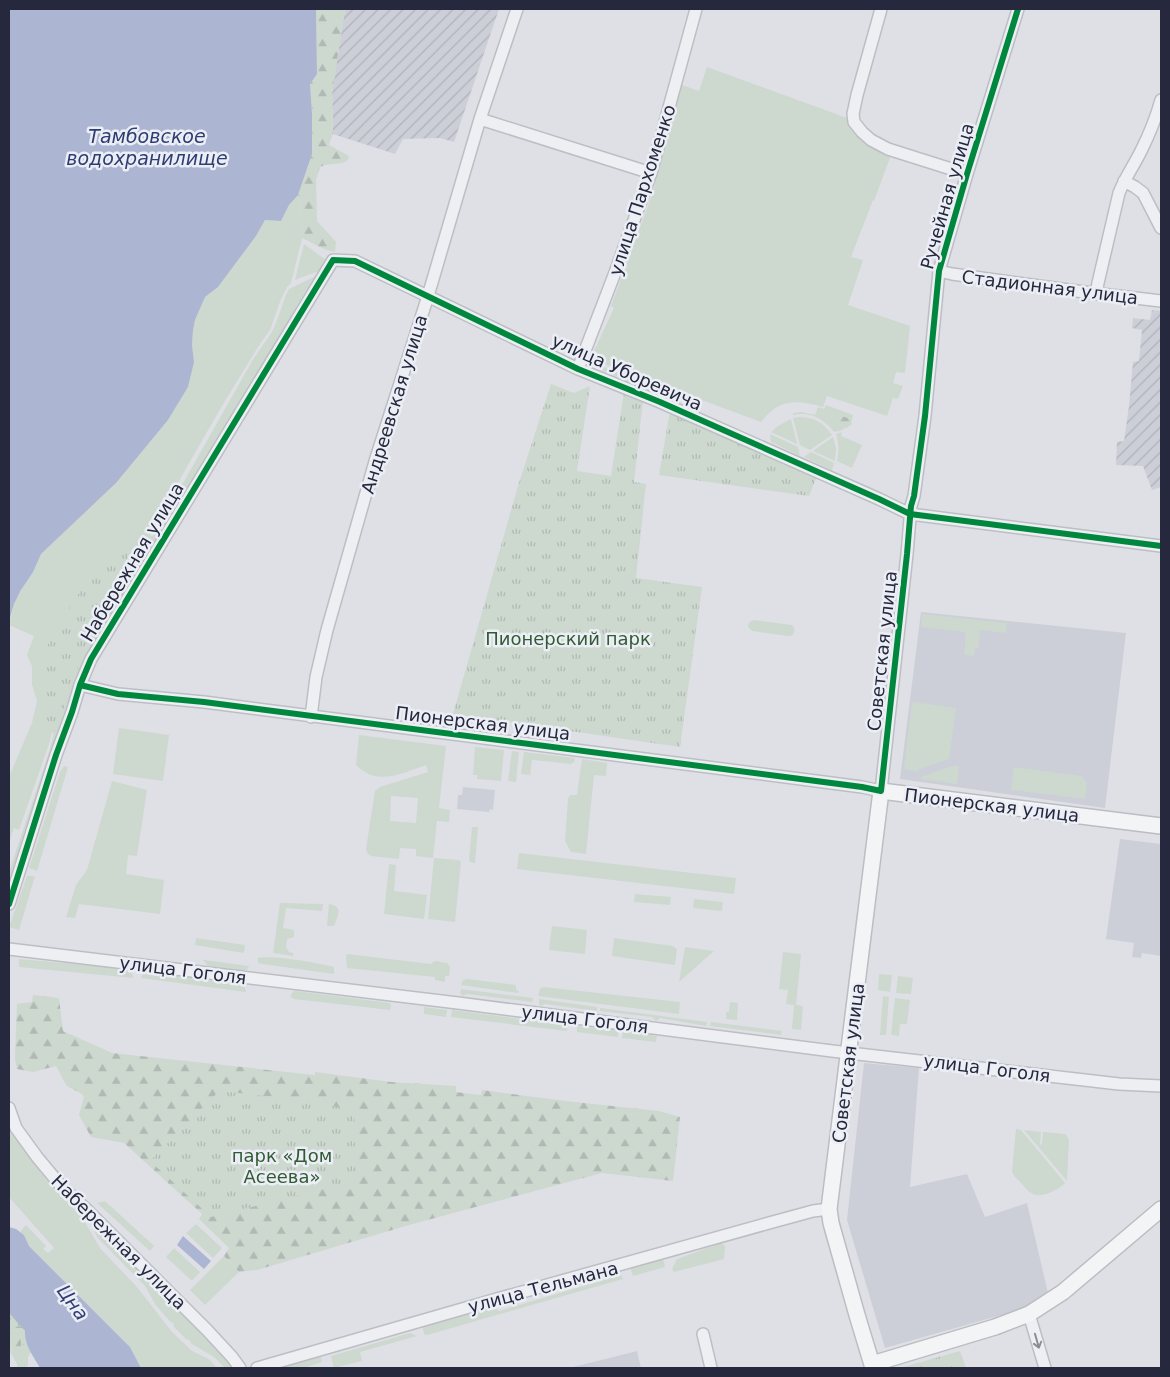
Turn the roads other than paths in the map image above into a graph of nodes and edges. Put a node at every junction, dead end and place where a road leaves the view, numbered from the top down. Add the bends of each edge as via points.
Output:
1 (517, 9) edge
2 (696, 9) edge
3 (880, 9) edge
4 (1018, 9) edge
5 (1161, 100) edge
6 (480, 119) junction
7 (651, 173) junction
8 (967, 174) junction
9 (1124, 181) junction
10 (1161, 228) edge
11 (333, 260) joint
12 (939, 271) junction
13 (1096, 294) junction
14 (428, 296) junction
15 (1161, 301) edge
16 (578, 368) junction
17 (910, 514) junction
18 (1161, 546) edge
19 (80, 685) junction
20 (311, 717) junction
21 (881, 792) junction
22 (1161, 826) edge
23 (9, 904) edge
24 (9, 949) edge
25 (849, 1052) junction
26 (1161, 1086) edge
27 (9, 1108) edge
28 (829, 1209) junction
29 (1161, 1209) edge
30 (1029, 1314) junction
31 (702, 1334) dead end
32 (873, 1366) edge
33 (240, 1368) edge
34 (257, 1368) edge
35 (711, 1368) edge
36 (1045, 1368) edge

1 - 6 street, Андреевская улица
2 - 7 street, улица Пархоменко
3 - 8 street via 857,95 854,122 871,140 888,149
4 - 8 street, Ручейная улица
5 - 9 street via 1140,152
6 - 7 street
6 - 14 street, Андреевская улица
7 - 16 street, улица Пархоменко
8 - 12 street, Ручейная улица
9 - 10 street via 1143,194
9 - 13 street
11 - 14 street, улица Уборевича via 355,261
11 - 19 street, Набережная улица via 91,660
12 - 13 street, Стадионная улица
12 - 17 street, Ручейная улица via 926,416
13 - 15 street, Стадионная улица
14 - 16 street, улица Уборевича
14 - 20 street, Андреевская улица via 376,458 327,630
16 - 17 street, улица Уборевича
17 - 18 street, улица Уборевича
17 - 21 street, Советская улица
19 - 20 street, Пионерская улица via 118,694
19 - 23 street, Набережная улица
20 - 21 street, Пионерская улица
21 - 22 main road, Пионерская улица
21 - 25 main road, Советская улица
24 - 25 street, улица Гоголя
25 - 26 street, улица Гоголя via 1119,1084
25 - 28 main road, Советская улица
27 - 33 street, Набережная улица via 16,1128 62,1187
28 - 32 main road, Советская улица via 830,1224
28 - 34 street, улица Тельмана via 778,1220
29 - 30 main road via 1063,1292
30 - 32 main road
30 -> 36 street
31 - 35 street

